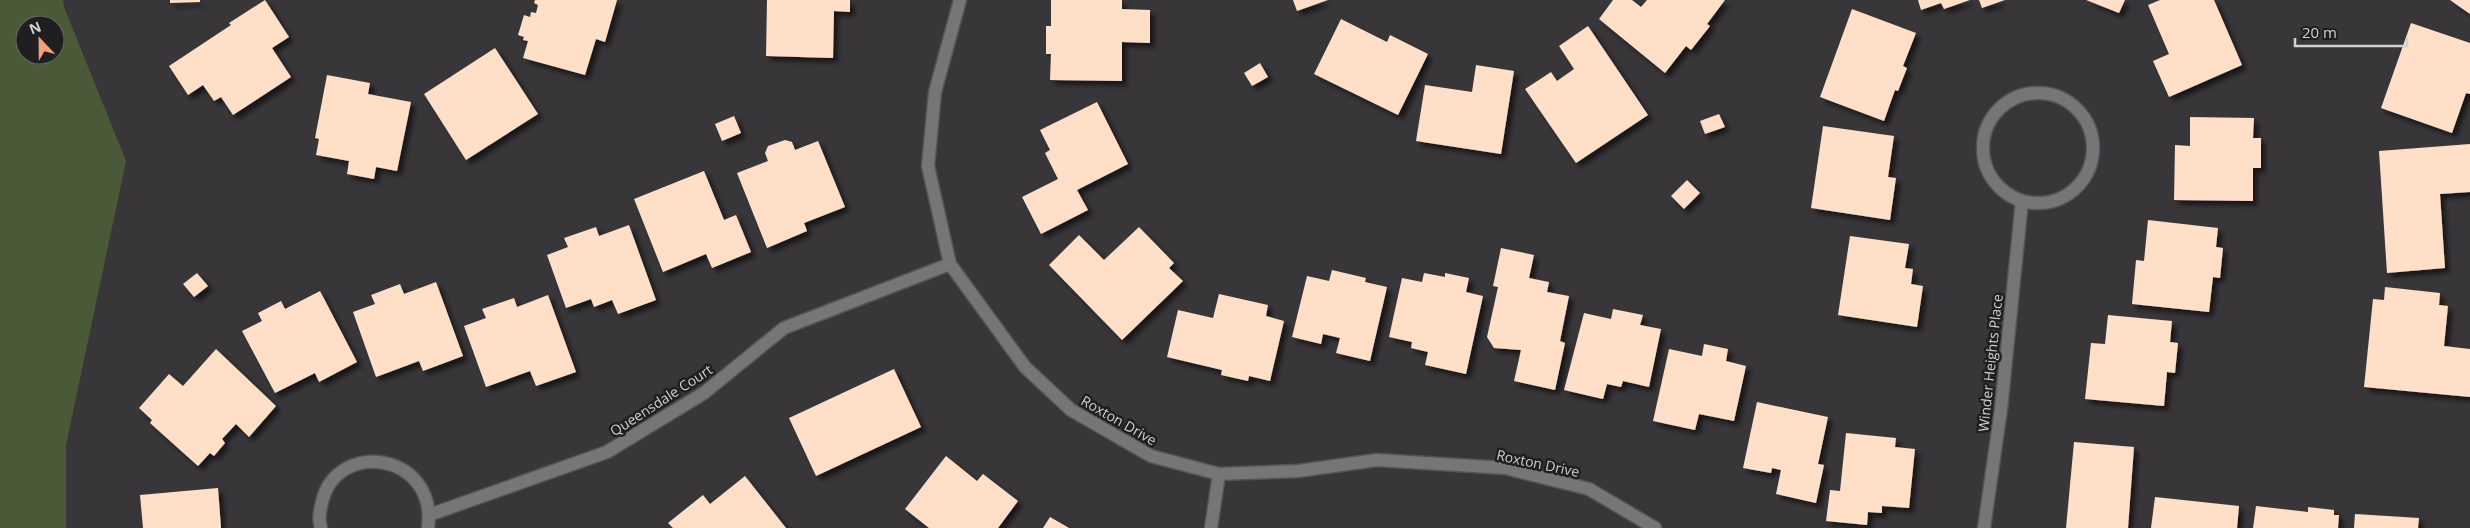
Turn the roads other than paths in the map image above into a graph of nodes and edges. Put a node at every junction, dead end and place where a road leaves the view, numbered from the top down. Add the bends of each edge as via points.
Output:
1 (960, 0) edge
2 (2022, 200) junction
3 (950, 264) junction
4 (1219, 474) junction
5 (429, 515) junction
6 (321, 528) edge
7 (428, 528) edge
8 (1211, 528) edge
9 (1655, 528) edge
10 (1984, 528) edge

1 - 3 street, Roxton Drive via 935,92 928,166
2 - 2 street via 2041,203 2059,199 2076,189 2086,177 2093,159 2091,130 2082,114 2071,103 2047,93 2018,96 2002,106 1993,116 1985,134 1983,154 1988,172 2006,193
2 - 10 street, Winder Heights Place via 2002,400
3 - 4 street, Roxton Drive via 1025,367 1071,410 1151,456
3 - 5 street, Queensdale Court via 784,328 704,393 607,452
4 - 8 street
4 - 9 street, Roxton Drive via 1298,471 1377,460 1505,468 1589,489
5 - 6 street via 427,499 409,473 392,464 376,461 358,463 332,481 323,496 319,514
5 - 7 street

